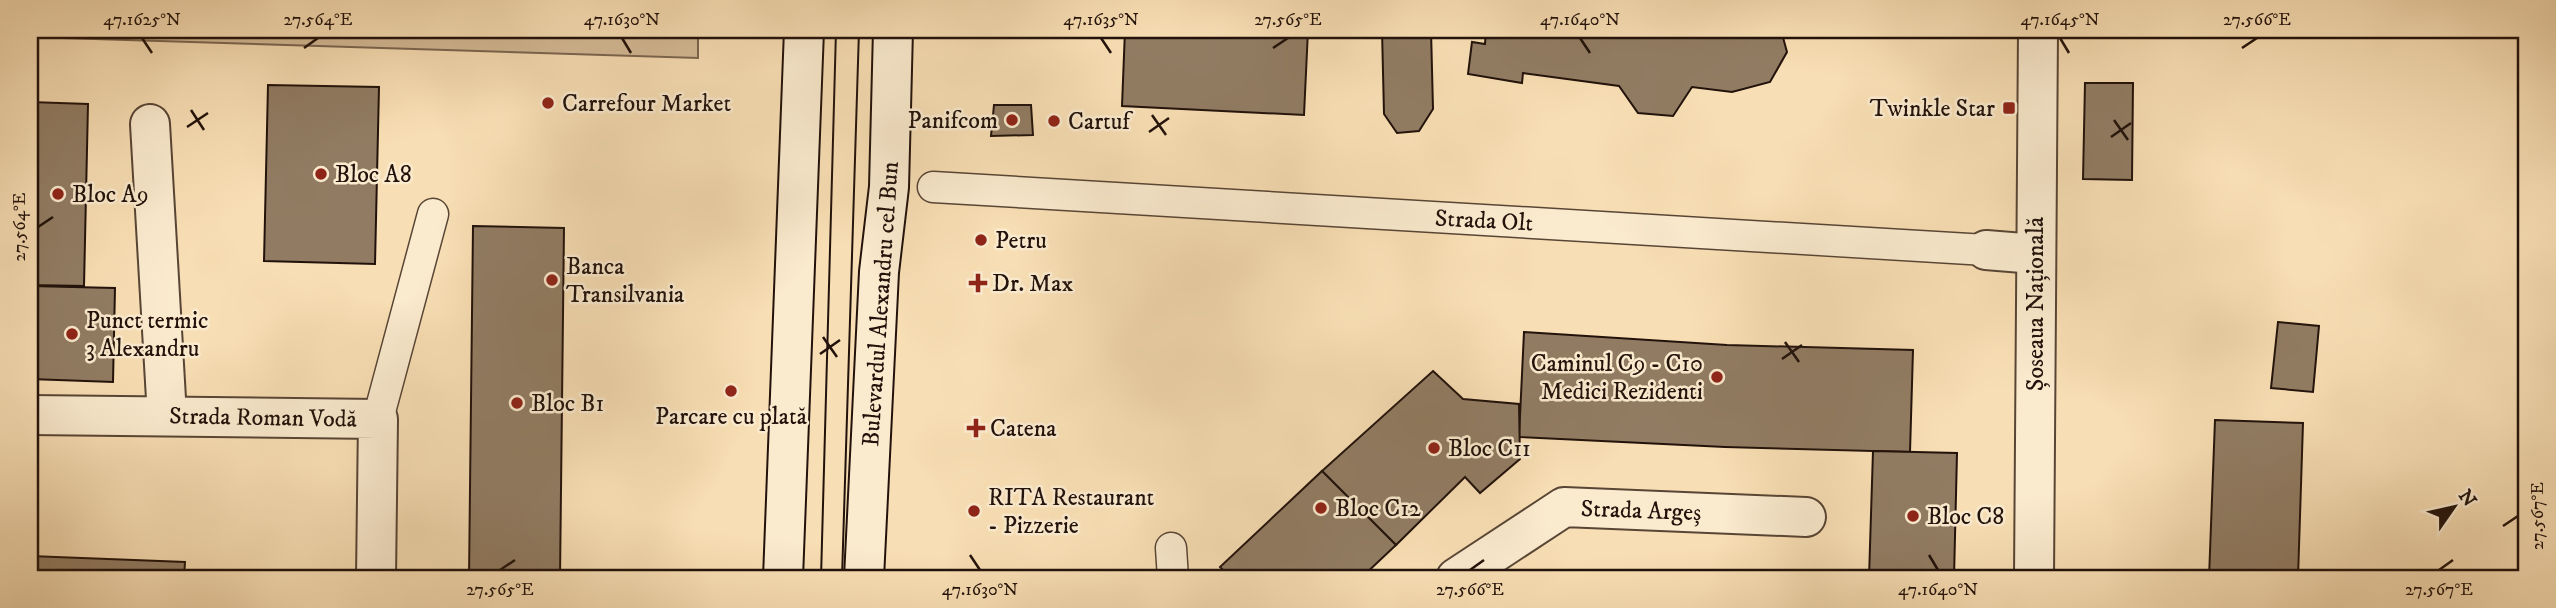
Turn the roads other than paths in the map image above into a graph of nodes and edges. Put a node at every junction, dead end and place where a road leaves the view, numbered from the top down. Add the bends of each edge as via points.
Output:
1 (804, 30) edge
2 (893, 30) edge
3 (2038, 30) edge
4 (150, 124) dead end
5 (933, 187) dead end
6 (433, 214) dead end
7 (1986, 250) joint
8 (2035, 254) junction
9 (30, 415) edge
10 (167, 416) junction
11 (378, 419) junction
12 (1806, 517) dead end
13 (1171, 548) dead end
14 (376, 578) edge
15 (783, 578) edge
16 (864, 578) edge
17 (1173, 578) edge
18 (1456, 578) edge
19 (2034, 578) edge

1 - 15 street
2 - 16 street, Bulevardul Alexandru cel Bun via 889,187 879,272
3 - 8 street, Șoseaua Națională
4 - 10 street
5 - 7 lane, Strada Olt
6 - 11 lane
7 - 8 street, Strada Olt
8 - 19 street, Șoseaua Națională
9 - 10 street, Strada Roman Vodă
10 - 11 street, Strada Roman Vodă
11 - 14 street, Strada Roman Vodă
12 - 18 street, Strada Argeș via 1564,507
13 - 17 lane

